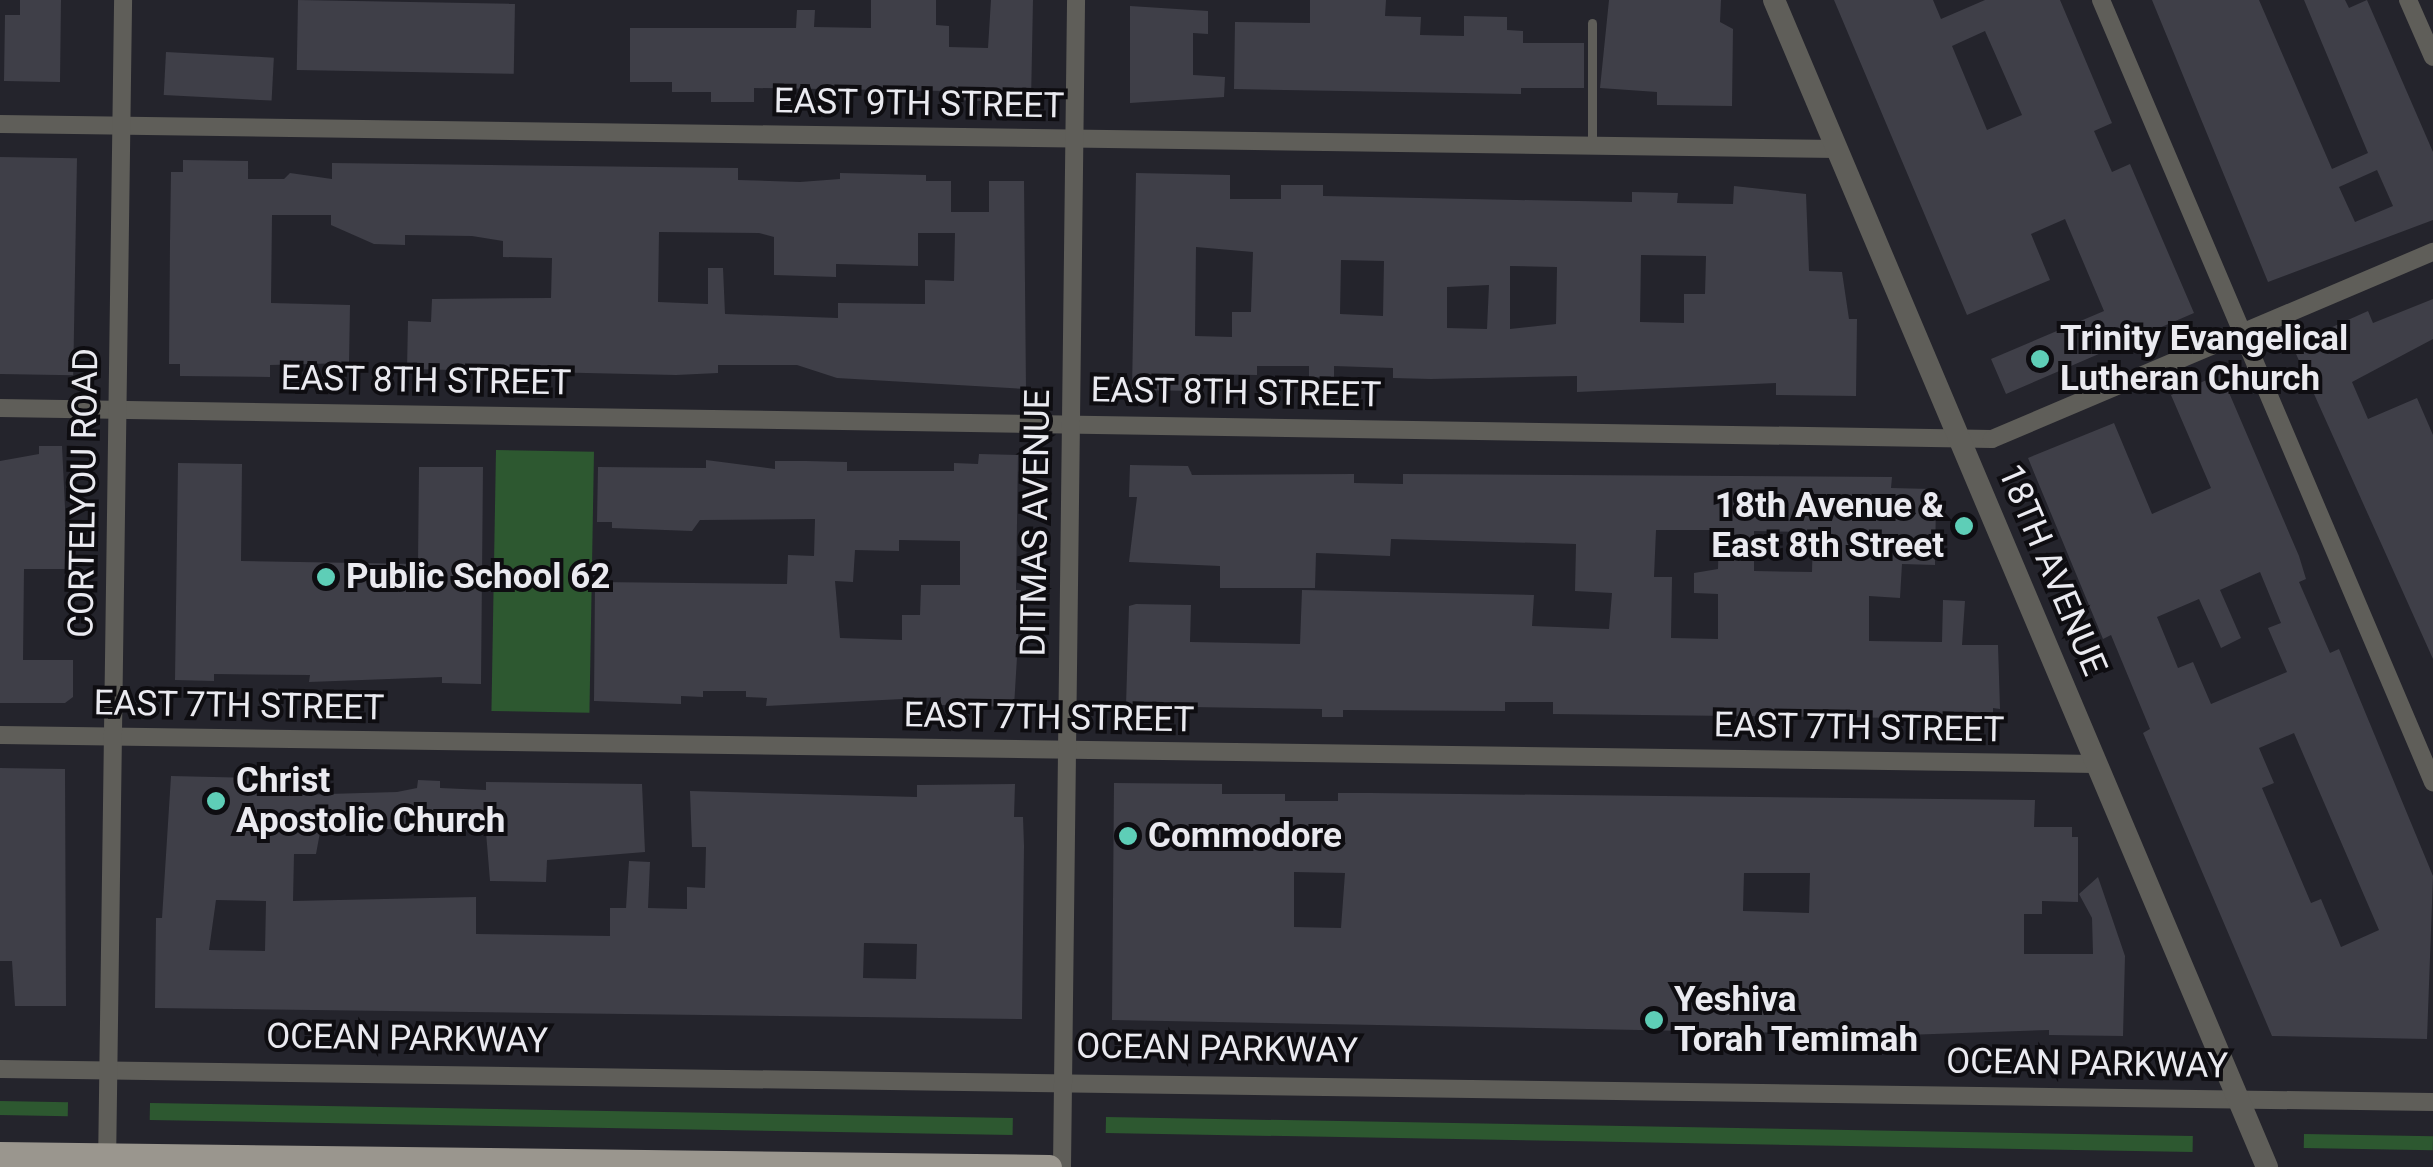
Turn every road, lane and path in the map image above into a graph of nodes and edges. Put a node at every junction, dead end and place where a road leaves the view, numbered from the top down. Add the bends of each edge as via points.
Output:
1 (123, 0) edge
2 (1076, 0) edge
3 (1774, 0) edge
4 (2101, 0) edge
5 (2408, 0) edge
6 (1592, 23) dead end
7 (2433, 57) edge
8 (0, 124) edge
9 (122, 126) junction
10 (1074, 139) junction
11 (1592, 146) junction
12 (1838, 150) junction
13 (2433, 252) edge
14 (2242, 333) junction
15 (0, 408) edge
16 (117, 409) junction
17 (1070, 423) junction
18 (1957, 438) junction
19 (0, 735) edge
20 (114, 736) junction
21 (1066, 750) junction
22 (2096, 764) junction
23 (2433, 782) edge
24 (0, 1069) edge
25 (110, 1071) junction
26 (1062, 1082) junction
27 (2239, 1102) junction
28 (2433, 1102) edge
29 (0, 1154) edge
30 (107, 1161) edge
31 (1049, 1167) edge
32 (1062, 1167) edge
33 (2267, 1167) edge

1 - 9 street, CORTELYOU ROAD
2 - 10 street, DITMAS AVENUE
3 - 12 street, 18TH AVENUE
4 - 14 street
5 - 7 street
6 - 11 lane
8 - 9 street, EAST 9TH STREET
9 - 10 street, EAST 9TH STREET
9 - 16 street, CORTELYOU ROAD
10 - 11 street, EAST 9TH STREET
10 - 17 street, DITMAS AVENUE
11 - 12 street, EAST 9TH STREET
12 - 18 street, 18TH AVENUE
13 - 14 street, EAST 8TH STREET
14 - 18 street, EAST 8TH STREET via 1992,439
14 - 23 street
15 - 16 street, EAST 8TH STREET
16 - 17 street, EAST 8TH STREET
16 - 20 street, CORTELYOU ROAD
17 - 18 street, EAST 8TH STREET
17 - 21 street, DITMAS AVENUE
18 - 22 street, 18TH AVENUE
19 - 20 street, EAST 7TH STREET
20 - 21 street, EAST 7TH STREET
20 - 25 street, CORTELYOU ROAD
21 - 22 street, EAST 7TH STREET
21 - 26 street, DITMAS AVENUE
22 - 27 street, 18TH AVENUE
24 - 25 street, OCEAN PARKWAY
25 - 26 street, OCEAN PARKWAY
25 - 30 street, CORTELYOU ROAD
26 - 27 street, OCEAN PARKWAY
26 - 32 street, DITMAS AVENUE
27 - 28 street, OCEAN PARKWAY
27 - 33 street, 18TH AVENUE
29 - 30 main road
30 - 31 main road

